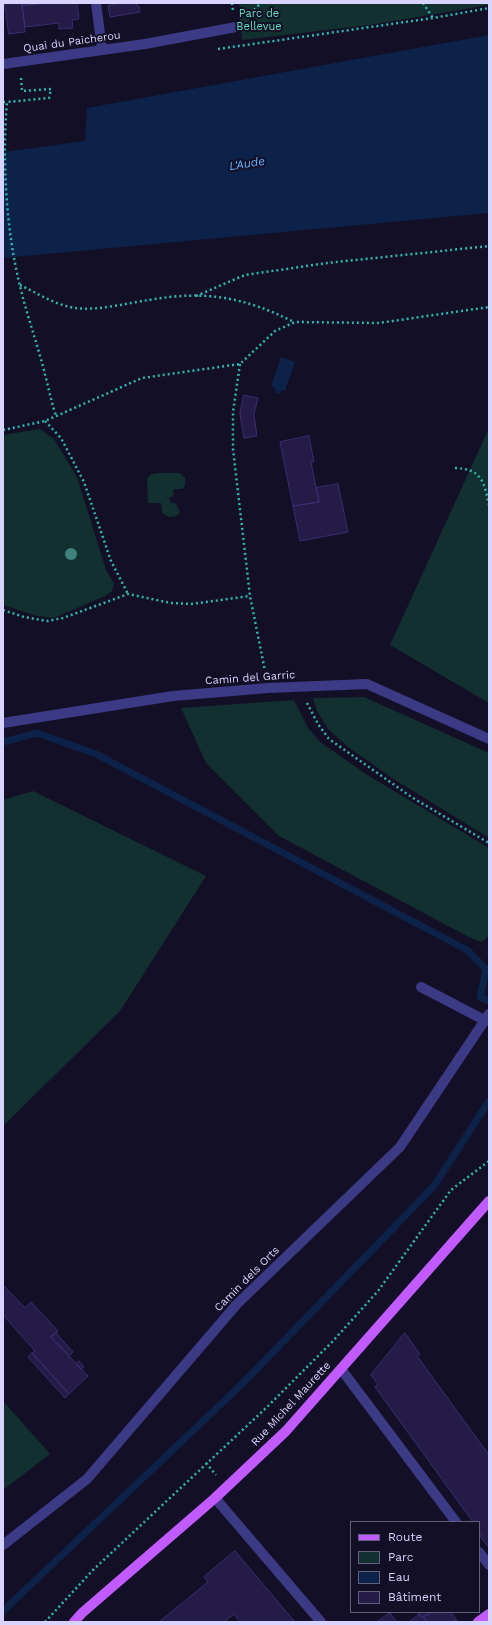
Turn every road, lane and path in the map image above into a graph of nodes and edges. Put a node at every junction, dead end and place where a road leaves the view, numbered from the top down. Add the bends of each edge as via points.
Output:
1 (96, 3) edge
2 (423, 3) edge
3 (489, 8) edge
4 (433, 18) junction
5 (236, 27) dead end
6 (102, 49) junction
7 (212, 50) dead end
8 (3, 64) edge
9 (29, 76) dead end
10 (3, 102) edge
11 (7, 102) junction
12 (489, 246) edge
13 (20, 285) junction
14 (196, 296) junction
15 (489, 307) edge
16 (295, 322) junction
17 (240, 364) junction
18 (56, 416) junction
19 (46, 421) junction
20 (3, 430) edge
21 (455, 468) dead end
22 (489, 505) edge
23 (128, 594) junction
24 (250, 596) junction
25 (3, 610) edge
26 (299, 687) junction
27 (268, 688) junction
28 (3, 723) edge
29 (489, 738) edge
30 (489, 843) edge
31 (421, 987) dead end
32 (487, 1018) edge
33 (489, 1161) edge
34 (489, 1200) edge
35 (341, 1369) junction
36 (215, 1498) junction
37 (455, 1521) edge
38 (3, 1545) edge
39 (480, 1553) edge
40 (489, 1565) edge
41 (489, 1614) edge
42 (45, 1622) edge
43 (74, 1622) edge
44 (321, 1622) edge
45 (478, 1622) edge

1 - 6 street
2 - 4 path
3 - 4 path
4 - 7 path
5 - 6 street, Quai du Paicherou via 145,44
6 - 8 street, Quai du Paicherou
9 - 11 path via 21,78 22,91 51,89 49,98
10 - 11 path
11 - 13 path via 4,136 11,236
12 - 14 path via 327,263 245,275
13 - 14 path via 76,308 107,307 172,296
13 - 18 path
14 - 16 path via 221,296 266,308
15 - 16 path via 380,323
16 - 17 path via 275,331
17 - 18 path via 142,378
17 - 24 path via 233,412 233,450
18 - 19 path
19 - 20 path
19 - 23 path via 61,438 84,482 110,561
21 - 22 path via 464,468 476,473 485,484
23 - 24 path via 171,603 191,604
23 - 25 path via 63,618 47,621
24 - 27 path
26 - 27 street, Camin del Garric
26 - 29 street, Camin del Garric via 366,684
26 - 30 path via 318,724 329,739 413,798
27 - 28 street, Camin del Garric via 173,696
31 - 32 street
32 - 38 street, Camin dels Orts via 400,1147 238,1304 87,1479
33 - 42 path via 451,1190 378,1291 333,1341 266,1408 93,1570
34 - 35 main road, Rue Michel Maurette
35 - 36 main road, Rue Michel Maurette via 286,1431
35 - 37 street
36 - 43 main road, Rue Michel Maurette
36 - 44 street
39 - 40 street
41 - 45 main road

